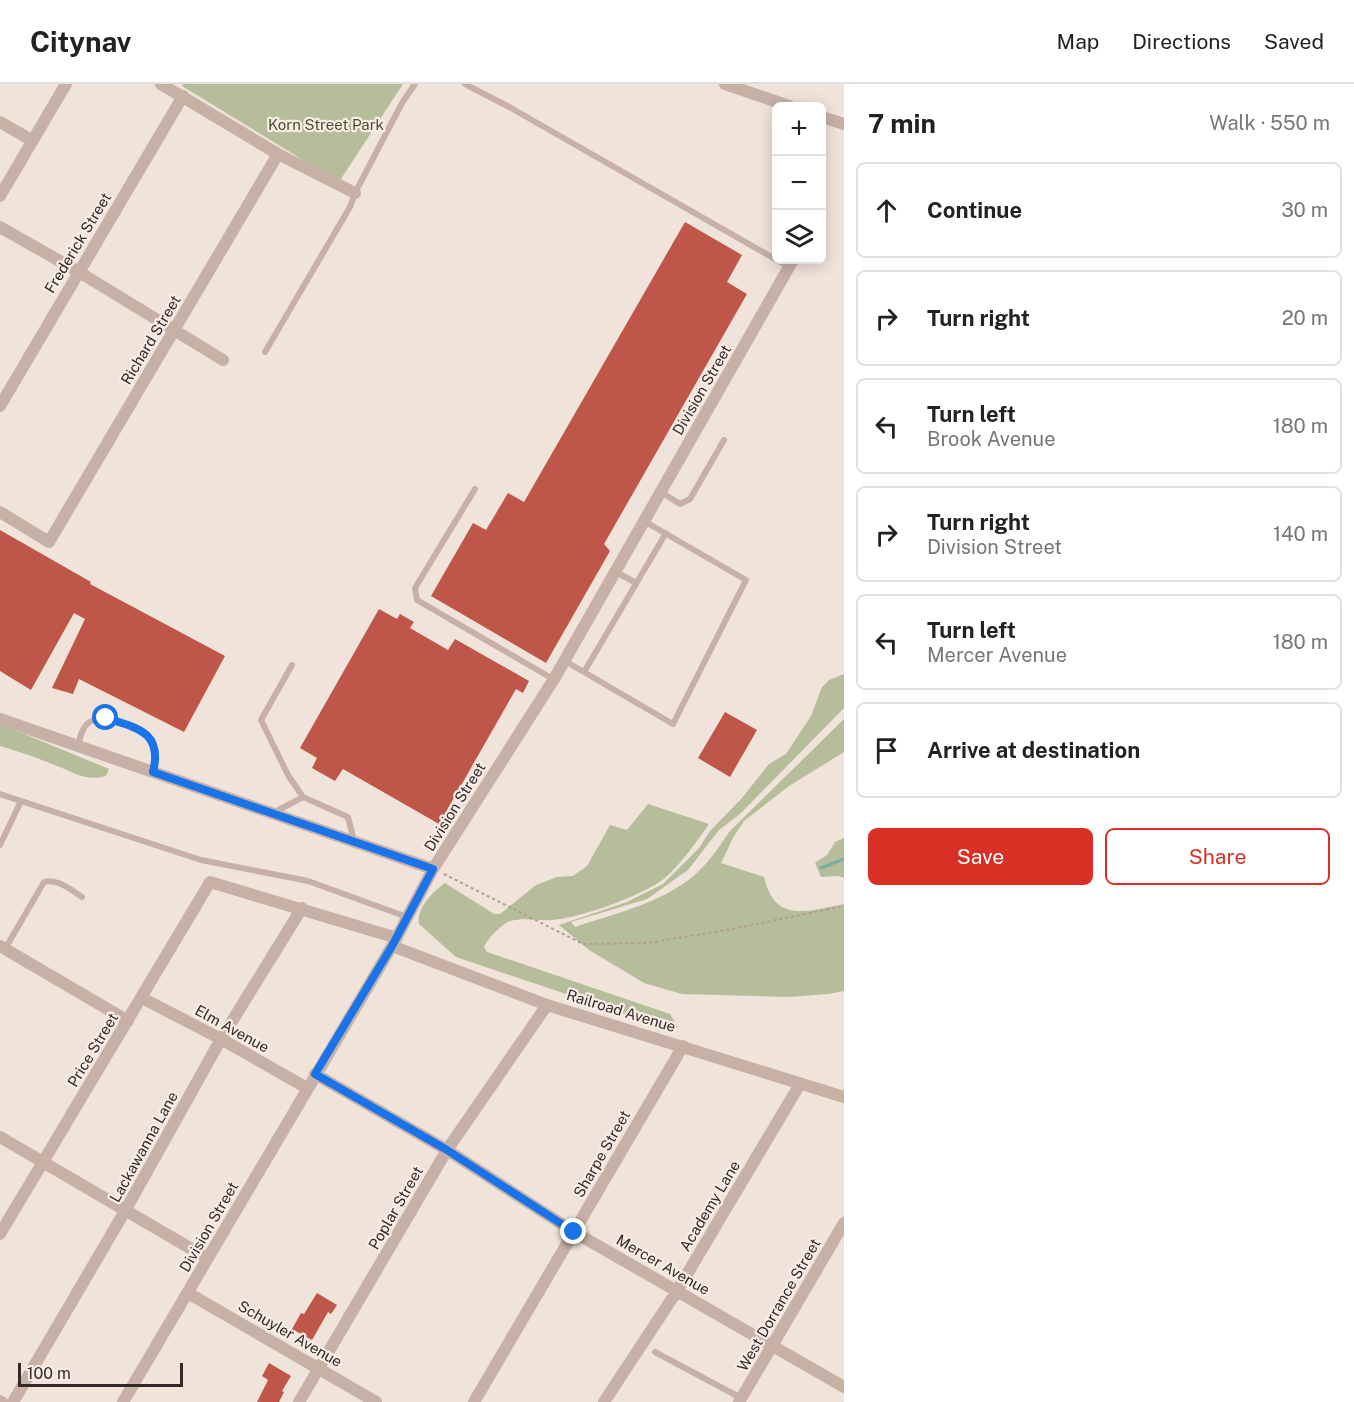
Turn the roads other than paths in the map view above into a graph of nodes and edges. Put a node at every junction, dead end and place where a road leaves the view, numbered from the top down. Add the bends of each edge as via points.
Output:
1 (66, 84) edge
2 (161, 84) edge
3 (415, 84) edge
4 (465, 84) edge
5 (725, 84) edge
6 (183, 96) junction
7 (773, 102) edge
8 (826, 118) edge
9 (0, 122) edge
10 (844, 124) edge
11 (33, 141) junction
12 (278, 154) junction
13 (355, 193) junction
14 (0, 196) edge
15 (0, 228) edge
16 (772, 252) edge
17 (790, 264) edge
18 (79, 272) junction
19 (174, 330) junction
20 (265, 352) dead end
21 (223, 360) dead end
22 (0, 406) edge
23 (724, 440) dead end
24 (475, 489) dead end
25 (661, 492) junction
26 (0, 512) edge
27 (645, 521) junction
28 (666, 533) junction
29 (615, 572) junction
30 (636, 583) junction
31 (565, 661) junction
32 (292, 665) dead end
33 (584, 672) junction
34 (554, 680) junction
35 (0, 719) edge
36 (78, 746) junction
37 (153, 772) junction
38 (0, 794) edge
39 (303, 797) junction
40 (21, 801) junction
41 (273, 813) junction
42 (354, 842) junction
43 (0, 845) edge
44 (433, 869) junction
45 (210, 882) joint
46 (82, 897) dead end
47 (302, 908) junction
48 (408, 917) junction
49 (394, 942) junction
50 (3, 947) edge
51 (142, 998) junction
52 (547, 1005) junction
53 (128, 1021) junction
54 (222, 1039) junction
55 (683, 1046) junction
56 (315, 1074) junction
57 (800, 1084) junction
58 (307, 1088) junction
59 (844, 1097) edge
60 (0, 1137) edge
61 (447, 1150) junction
62 (43, 1161) junction
63 (125, 1211) junction
64 (844, 1223) edge
65 (574, 1232) junction
66 (0, 1234) edge
67 (207, 1258) junction
68 (677, 1291) junction
69 (188, 1293) junction
70 (773, 1346) junction
71 (655, 1352) dead end
72 (320, 1368) junction
73 (844, 1387) edge
74 (740, 1400) edge
75 (13, 1402) edge
76 (123, 1402) edge
77 (299, 1402) edge
78 (376, 1402) edge
79 (474, 1402) edge
80 (604, 1402) edge

1 - 11 street
2 - 6 street
3 - 13 lane
4 - 16 lane
5 - 7 street
6 - 12 street
6 - 18 street, Frederick Street
8 - 10 street
9 - 11 street
11 - 14 street
12 - 13 street
12 - 19 street, Richard Street
13 - 20 lane
15 - 18 street
17 - 25 street, Division Street
18 - 19 street
18 - 22 street, Frederick Street
19 - 21 street
19 - 26 street, Richard Street via 49,542
23 - 25 lane via 690,499 680,504
24 - 34 lane via 416,588 417,600
25 - 27 street, Division Street
27 - 28 lane
27 - 29 street, Division Street
28 - 30 lane
28 - 33 lane via 746,580 673,724
29 - 30 lane
29 - 31 street, Division Street
30 - 33 lane
31 - 33 lane
31 - 34 street, Division Street
32 - 39 lane via 261,720
34 - 44 street, Division Street
35 - 36 street
36 - 37 street
36 - 37 lane via 86,725 98,718 136,727 154,747
37 - 41 street
38 - 40 lane
39 - 41 lane
39 - 42 lane via 348,816
40 - 43 lane
40 - 48 lane via 201,860 308,881
41 - 42 street
42 - 44 street
44 - 48 street, Division Street
45 - 47 street, Railroad Avenue
45 - 51 street, Price Street
46 - 50 lane via 52,880 44,882
47 - 49 street, Railroad Avenue
47 - 54 street, Lackawanna Lane
48 - 49 street, Division Street
49 - 52 street, Railroad Avenue
49 - 56 street, Division Street
50 - 53 street
51 - 53 street, Price Street
51 - 54 street, Elm Avenue
52 - 55 street, Railroad Avenue
52 - 61 street, Poplar Street
53 - 62 street, Price Street
54 - 58 street, Elm Avenue
54 - 63 street, Lackawanna Lane
55 - 57 street, Railroad Avenue
55 - 65 street, Sharpe Street
56 - 58 street, Division Street
56 - 61 street, Mercer Avenue
57 - 59 street, Railroad Avenue
57 - 68 street, Academy Lane
58 - 67 street, Division Street
60 - 62 street
61 - 65 street, Mercer Avenue
61 - 72 street, Poplar Street
62 - 63 street
62 - 66 street, Price Street
63 - 67 street
63 - 75 street, Lackawanna Lane
64 - 70 street, West Dorrance Street
65 - 68 street, Mercer Avenue
65 - 79 street, Sharpe Street
67 - 69 street, Division Street
68 - 70 street, Mercer Avenue
68 - 80 street, Academy Lane
69 - 72 street, Schuyler Avenue
69 - 76 street, Division Street
70 - 73 street, Mercer Avenue
70 - 74 street, West Dorrance Street
71 - 74 lane
72 - 77 street, Poplar Street
72 - 78 street, Schuyler Avenue

